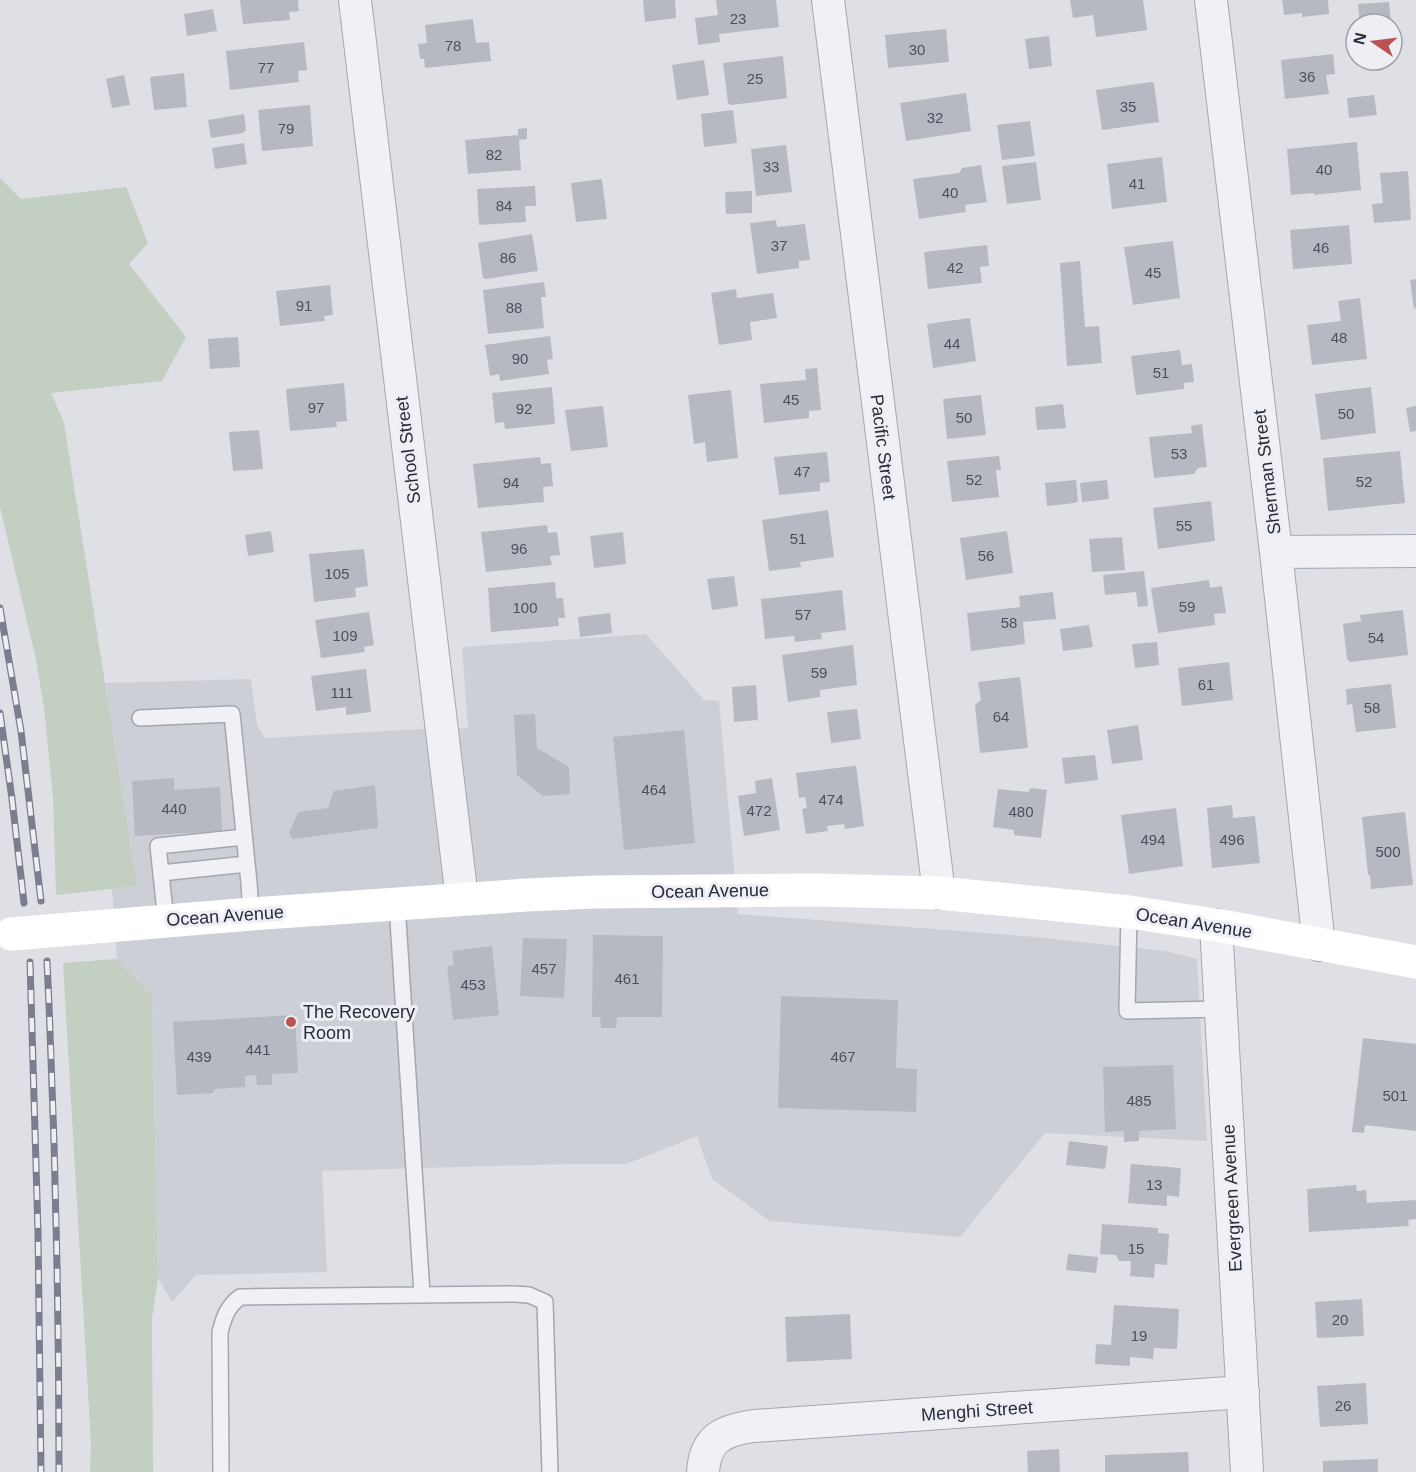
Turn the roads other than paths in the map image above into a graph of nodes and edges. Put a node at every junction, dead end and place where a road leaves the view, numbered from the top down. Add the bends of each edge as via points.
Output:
1 (354, 0) edge
2 (828, 0) edge
3 (1210, 0) edge
4 (1416, 551) edge
5 (1276, 552) junction
6 (140, 718) dead end
7 (244, 837) junction
8 (247, 864) junction
9 (161, 873) junction
10 (939, 893) junction
11 (462, 899) junction
12 (398, 904) junction
13 (1128, 912) junction
14 (251, 914) junction
15 (166, 921) junction
16 (1216, 925) junction
17 (6, 935) edge
18 (1319, 945) junction
19 (1416, 962) edge
20 (1222, 1009) junction
21 (422, 1294) junction
22 (1243, 1392) junction
23 (221, 1472) edge
24 (550, 1472) edge
25 (703, 1472) edge
26 (1247, 1472) edge

1 - 11 street, School Street
2 - 10 street, Pacific Street
3 - 5 street, Sherman Street
4 - 5 street
5 - 18 street, Sherman Street
6 - 7 lane via 232,714
7 - 8 lane
7 - 9 lane via 158,846
8 - 9 lane
8 - 14 lane
9 - 15 lane
10 - 11 main road, Ocean Avenue via 596,892
10 - 13 main road, Ocean Avenue
11 - 12 main road, Ocean Avenue
12 - 14 main road, Ocean Avenue
12 - 21 lane
13 - 16 main road, Ocean Avenue
13 - 20 lane via 1127,1011
14 - 15 main road, Ocean Avenue
15 - 17 main road, Ocean Avenue, bridge
16 - 18 main road, Ocean Avenue
16 - 20 street, Evergreen Avenue
18 - 19 main road, Ocean Avenue
20 - 22 street, Evergreen Avenue
21 - 23 lane via 240,1298 231,1304 220,1332
21 - 24 lane via 514,1294 545,1302
22 - 25 street, Menghi Street via 738,1428 725,1432 708,1448
22 - 26 street, Evergreen Avenue

